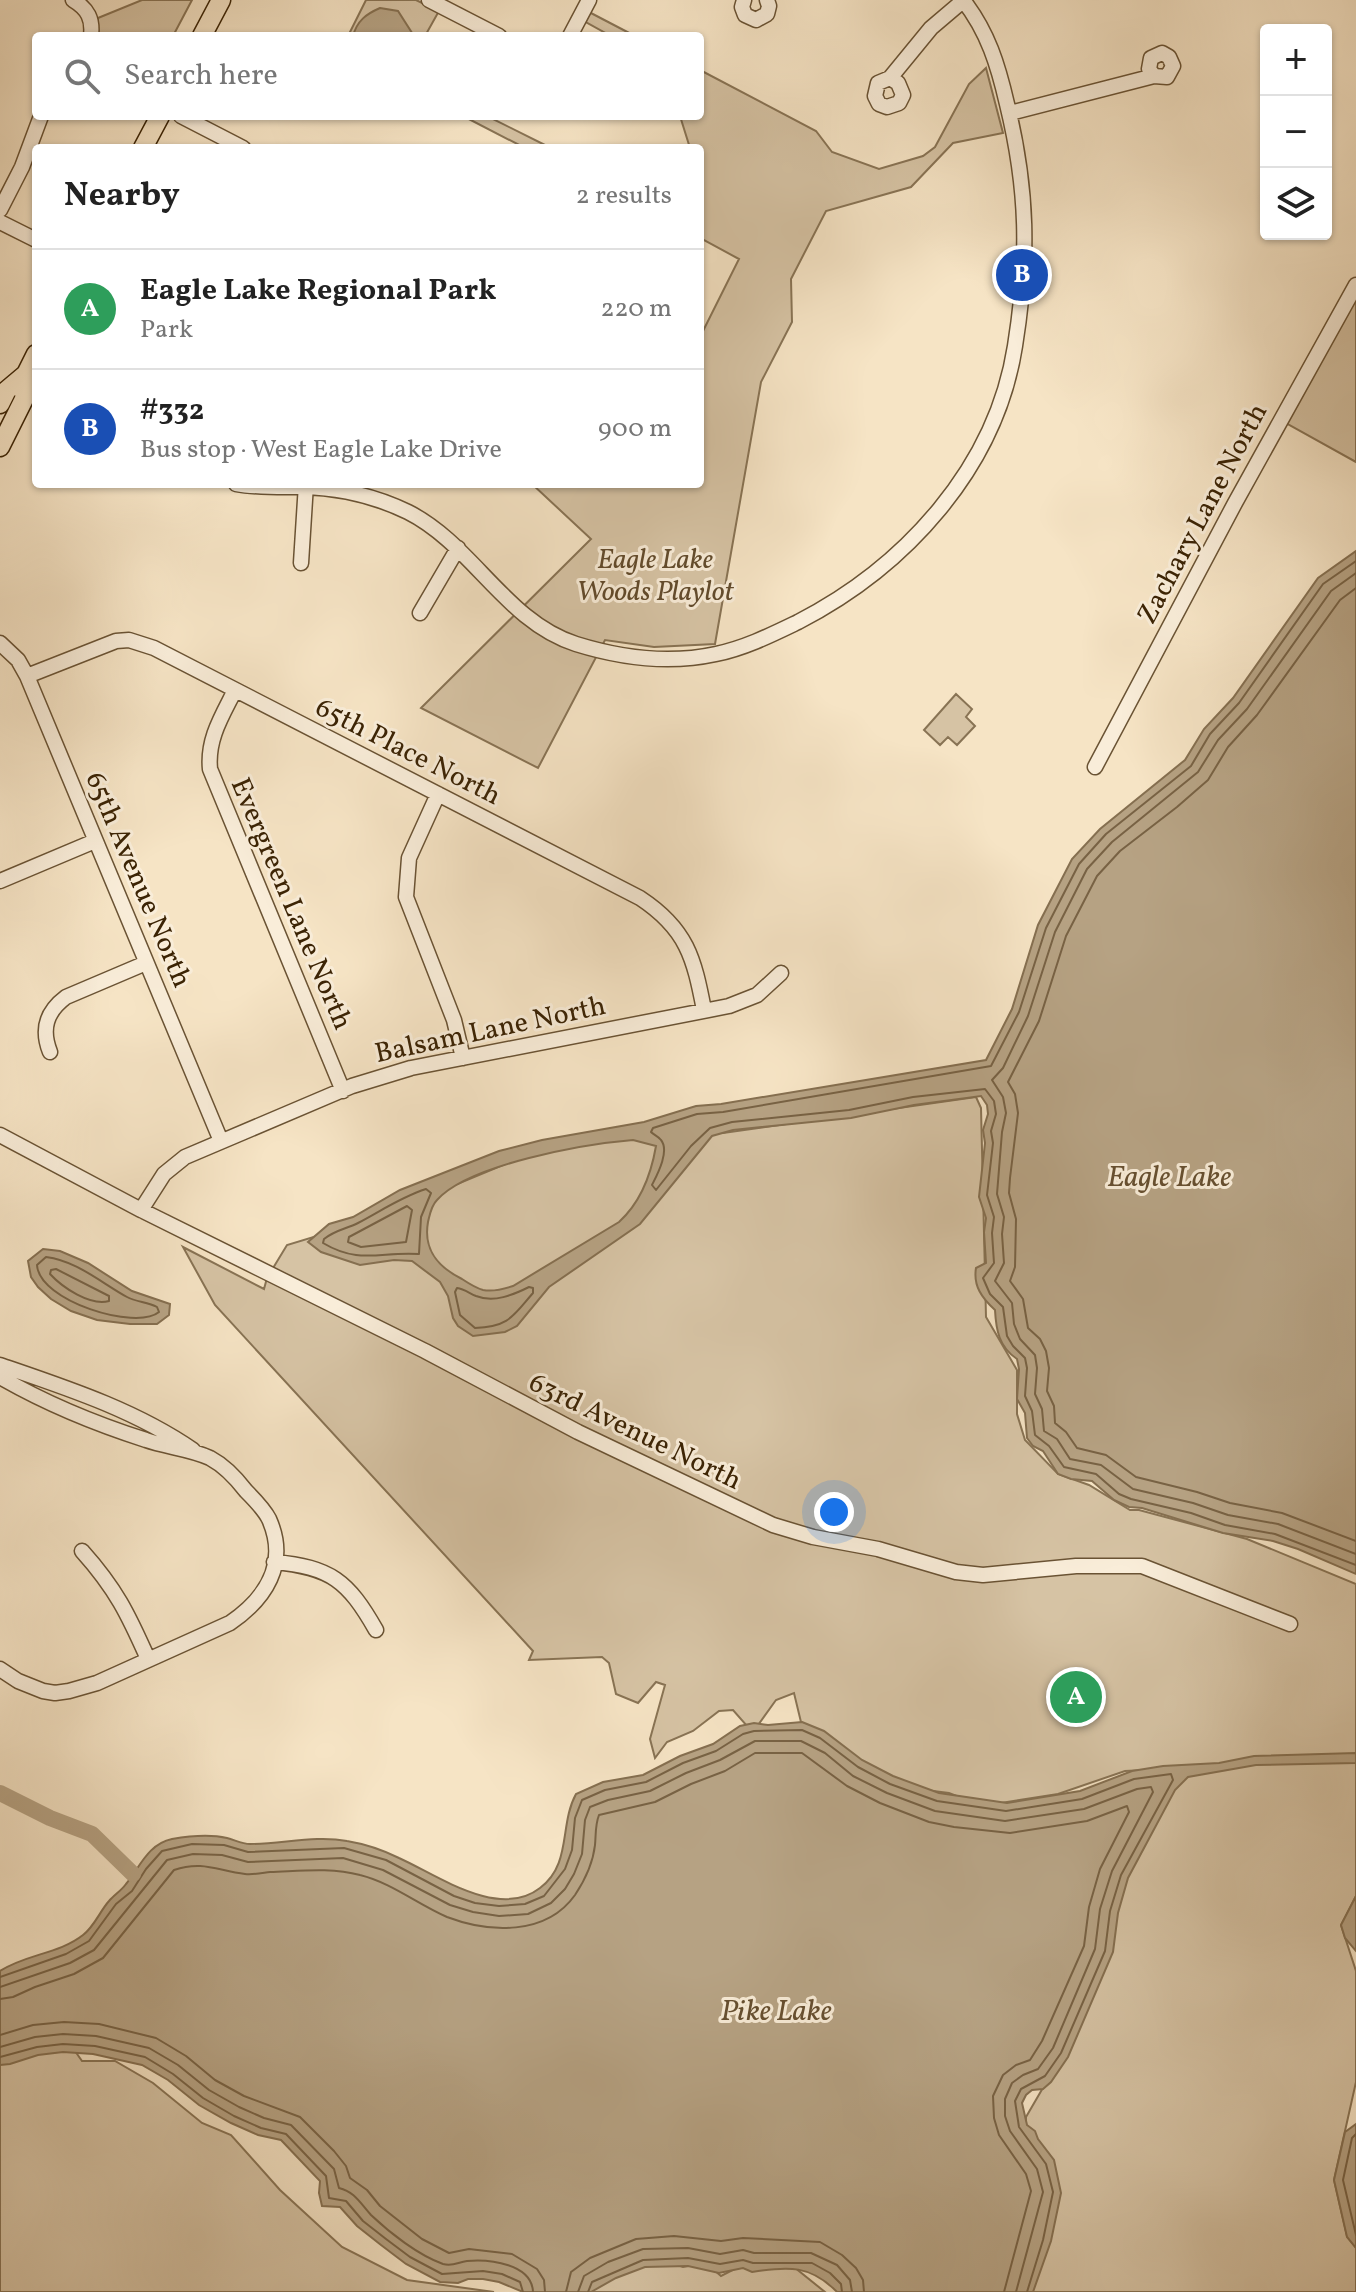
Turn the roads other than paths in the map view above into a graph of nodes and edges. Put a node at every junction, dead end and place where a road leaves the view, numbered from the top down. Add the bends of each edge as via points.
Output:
1 (73, 0) edge
2 (221, 0) edge
3 (429, 0) edge
4 (589, 0) edge
5 (744, 0) edge
6 (767, 0) edge
7 (963, 0) edge
8 (91, 32) edge
9 (204, 32) edge
10 (491, 32) edge
11 (572, 32) edge
12 (1154, 76) dead end
13 (890, 78) dead end
14 (1010, 113) junction
15 (40, 120) edge
16 (158, 120) edge
17 (189, 120) edge
18 (145, 144) edge
19 (235, 144) edge
20 (0, 210) edge
21 (0, 222) edge
22 (32, 238) edge
23 (1356, 285) edge
24 (31, 376) edge
25 (0, 404) edge
26 (0, 447) edge
27 (306, 488) edge
28 (321, 488) edge
29 (458, 548) junction
30 (301, 563) dead end
31 (420, 613) dead end
32 (0, 643) edge
33 (27, 676) junction
34 (235, 690) junction
35 (1095, 767) dead end
36 (438, 794) junction
37 (95, 841) junction
38 (0, 881) edge
39 (146, 963) junction
40 (781, 973) dead end
41 (704, 1010) junction
42 (50, 1052) dead end
43 (463, 1058) junction
44 (343, 1091) junction
45 (0, 1135) edge
46 (221, 1141) junction
47 (141, 1210) junction
48 (0, 1365) edge
49 (0, 1377) edge
50 (200, 1454) junction
51 (82, 1551) dead end
52 (274, 1562) junction
53 (1290, 1624) dead end
54 (376, 1630) dead end
55 (148, 1659) junction
56 (0, 1669) edge

1 - 8 street via 89,14
2 - 9 main road
3 - 10 street
4 - 11 street
5 - 6 street via 745,15 756,20 767,14
7 - 13 street via 931,28
7 - 14 street via 991,46
12 - 14 street
14 - 29 street via 1026,231 1007,385 965,476 927,525 869,578 828,607 765,638 713,655 658,659 606,653 556,637 513,604
15 - 20 street
16 - 18 main road
17 - 19 street
21 - 22 street
23 - 35 street, Zachary Lane North
24 - 25 main road via 7,390
24 - 26 main road
27 - 30 street
28 - 29 street via 381,500 409,512
29 - 31 street
32 - 33 street, 65th Avenue North
33 - 34 street, 65th Place North via 129,640
33 - 37 street, 65th Avenue North
34 - 36 street, 65th Place North
34 - 44 street, Evergreen Lane North via 211,740 210,769
36 - 41 street, 65th Place North via 659,911 675,926 693,958
36 - 43 street via 409,858 406,897 454,1020
37 - 38 street
37 - 39 street, 65th Avenue North
39 - 42 street via 56,1005 45,1028
39 - 46 street, 65th Avenue North
40 - 41 street, Balsam Lane North via 744,1002
41 - 43 street, Balsam Lane North
43 - 44 street, Balsam Lane North via 401,1070
44 - 46 street, Balsam Lane North
45 - 47 street, 63rd Avenue North
46 - 47 street, Balsam Lane North via 174,1164
47 - 53 street, 63rd Avenue North via 653,1470 773,1525 956,1572 1142,1566
48 - 50 street via 112,1406 165,1430
49 - 50 street via 102,1424
50 - 52 street via 227,1470 269,1518
51 - 55 street via 122,1601
52 - 54 street via 316,1568 337,1578
52 - 55 street via 264,1593 243,1614
55 - 56 street via 97,1683 55,1693 31,1688

